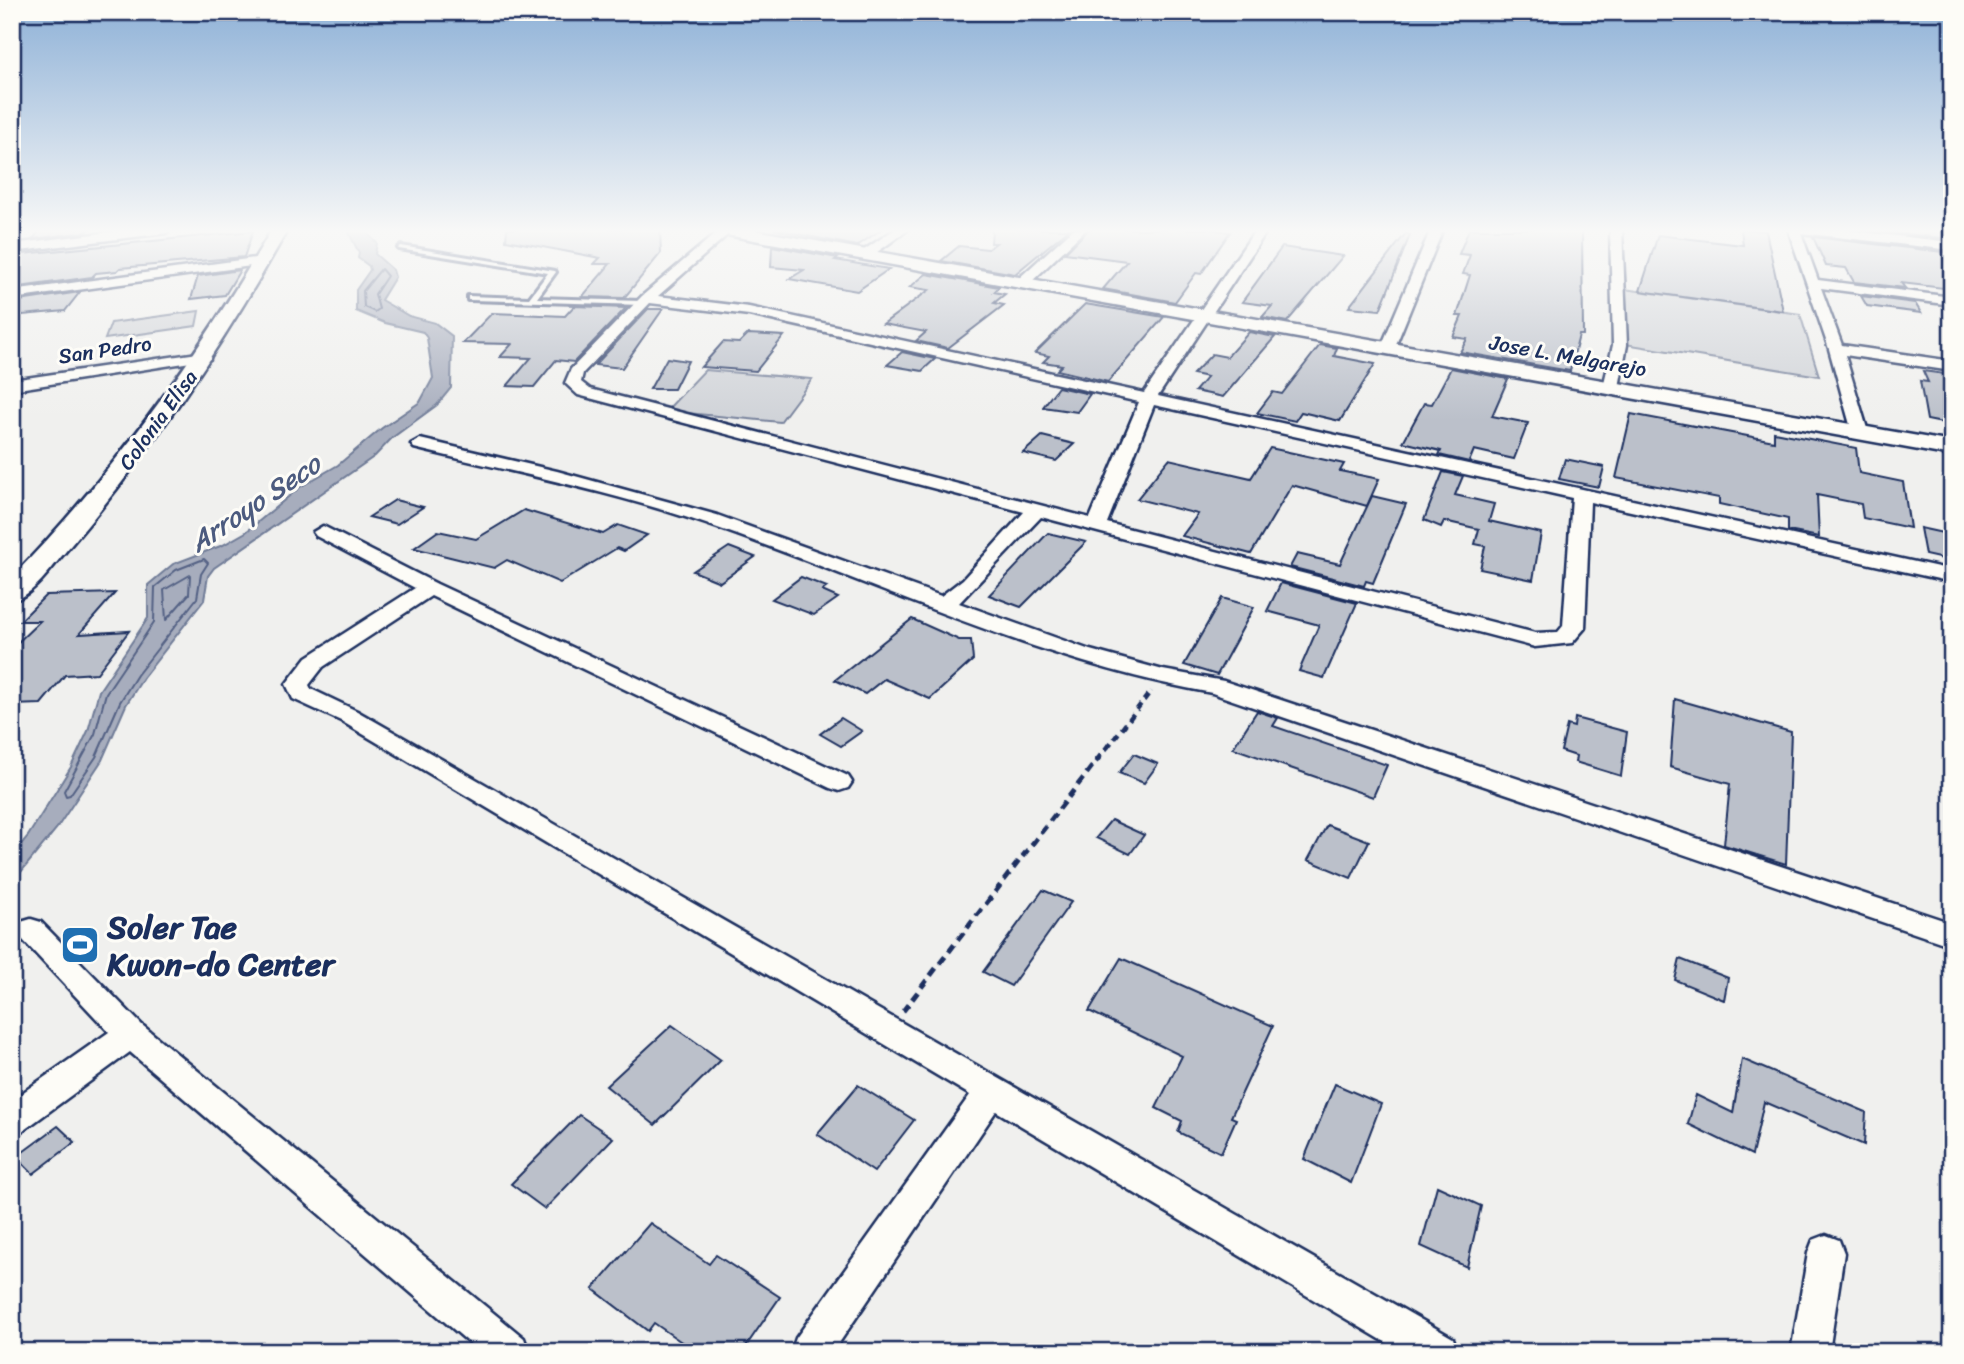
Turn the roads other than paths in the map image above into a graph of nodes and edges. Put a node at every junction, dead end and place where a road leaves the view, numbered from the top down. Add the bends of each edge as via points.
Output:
1 (243, 293) edge
2 (537, 293) edge
3 (654, 293) edge
4 (1082, 293) edge
5 (1220, 293) edge
6 (1411, 293) edge
7 (1618, 293) edge
8 (1815, 293) edge
9 (1891, 293) edge
10 (471, 298) dead end
11 (532, 299) junction
12 (1952, 300) edge
13 (645, 301) junction
14 (1205, 315) junction
15 (1388, 347) junction
16 (1836, 349) junction
17 (205, 356) junction
18 (1952, 366) edge
19 (12, 385) edge
20 (1611, 387) junction
21 (1149, 397) junction
22 (1860, 432) junction
23 (420, 444) dead end
24 (1952, 449) edge
25 (1581, 495) junction
26 (1036, 512) junction
27 (1096, 527) junction
28 (323, 532) dead end
29 (1952, 576) edge
30 (430, 588) junction
31 (14, 590) edge
32 (944, 605) junction
33 (839, 782) dead end
34 (31, 930) dead end
35 (1952, 935) edge
36 (131, 1034) junction
37 (992, 1090) junction
38 (12, 1119) edge
39 (1826, 1253) dead end
40 (510, 1352) edge
41 (810, 1352) edge
42 (1438, 1352) edge
43 (1810, 1352) edge

1 - 17 street, Colonia Elisa
2 - 11 lane
3 - 13 street
4 - 14 street, Jose L. Melgarejo
5 - 14 street
6 - 15 street
7 - 20 street via 1620,345
8 - 16 street
9 - 12 street
10 - 11 lane
11 - 13 lane
13 - 21 street via 749,312
13 - 26 street via 576,372 573,383 584,392
14 - 15 street, Jose L. Melgarejo
14 - 21 street
15 - 20 street, Jose L. Melgarejo
16 - 18 street
16 - 22 street
17 - 19 street, San Pedro
17 - 31 street, Colonia Elisa via 117,475
20 - 22 street, Jose L. Melgarejo
21 - 25 street
21 - 27 street
22 - 24 street, Jose L. Melgarejo
23 - 32 street via 710,519
25 - 27 street via 1574,628 1564,638 1549,641
25 - 29 street
26 - 27 street
26 - 32 street
28 - 30 street
30 - 33 street
30 - 37 street via 314,662 297,684 301,694 349,716
32 - 35 street via 1082,655 1216,686
34 - 36 street
36 - 38 street
36 - 40 street
37 - 41 street
37 - 42 street
39 - 43 street

